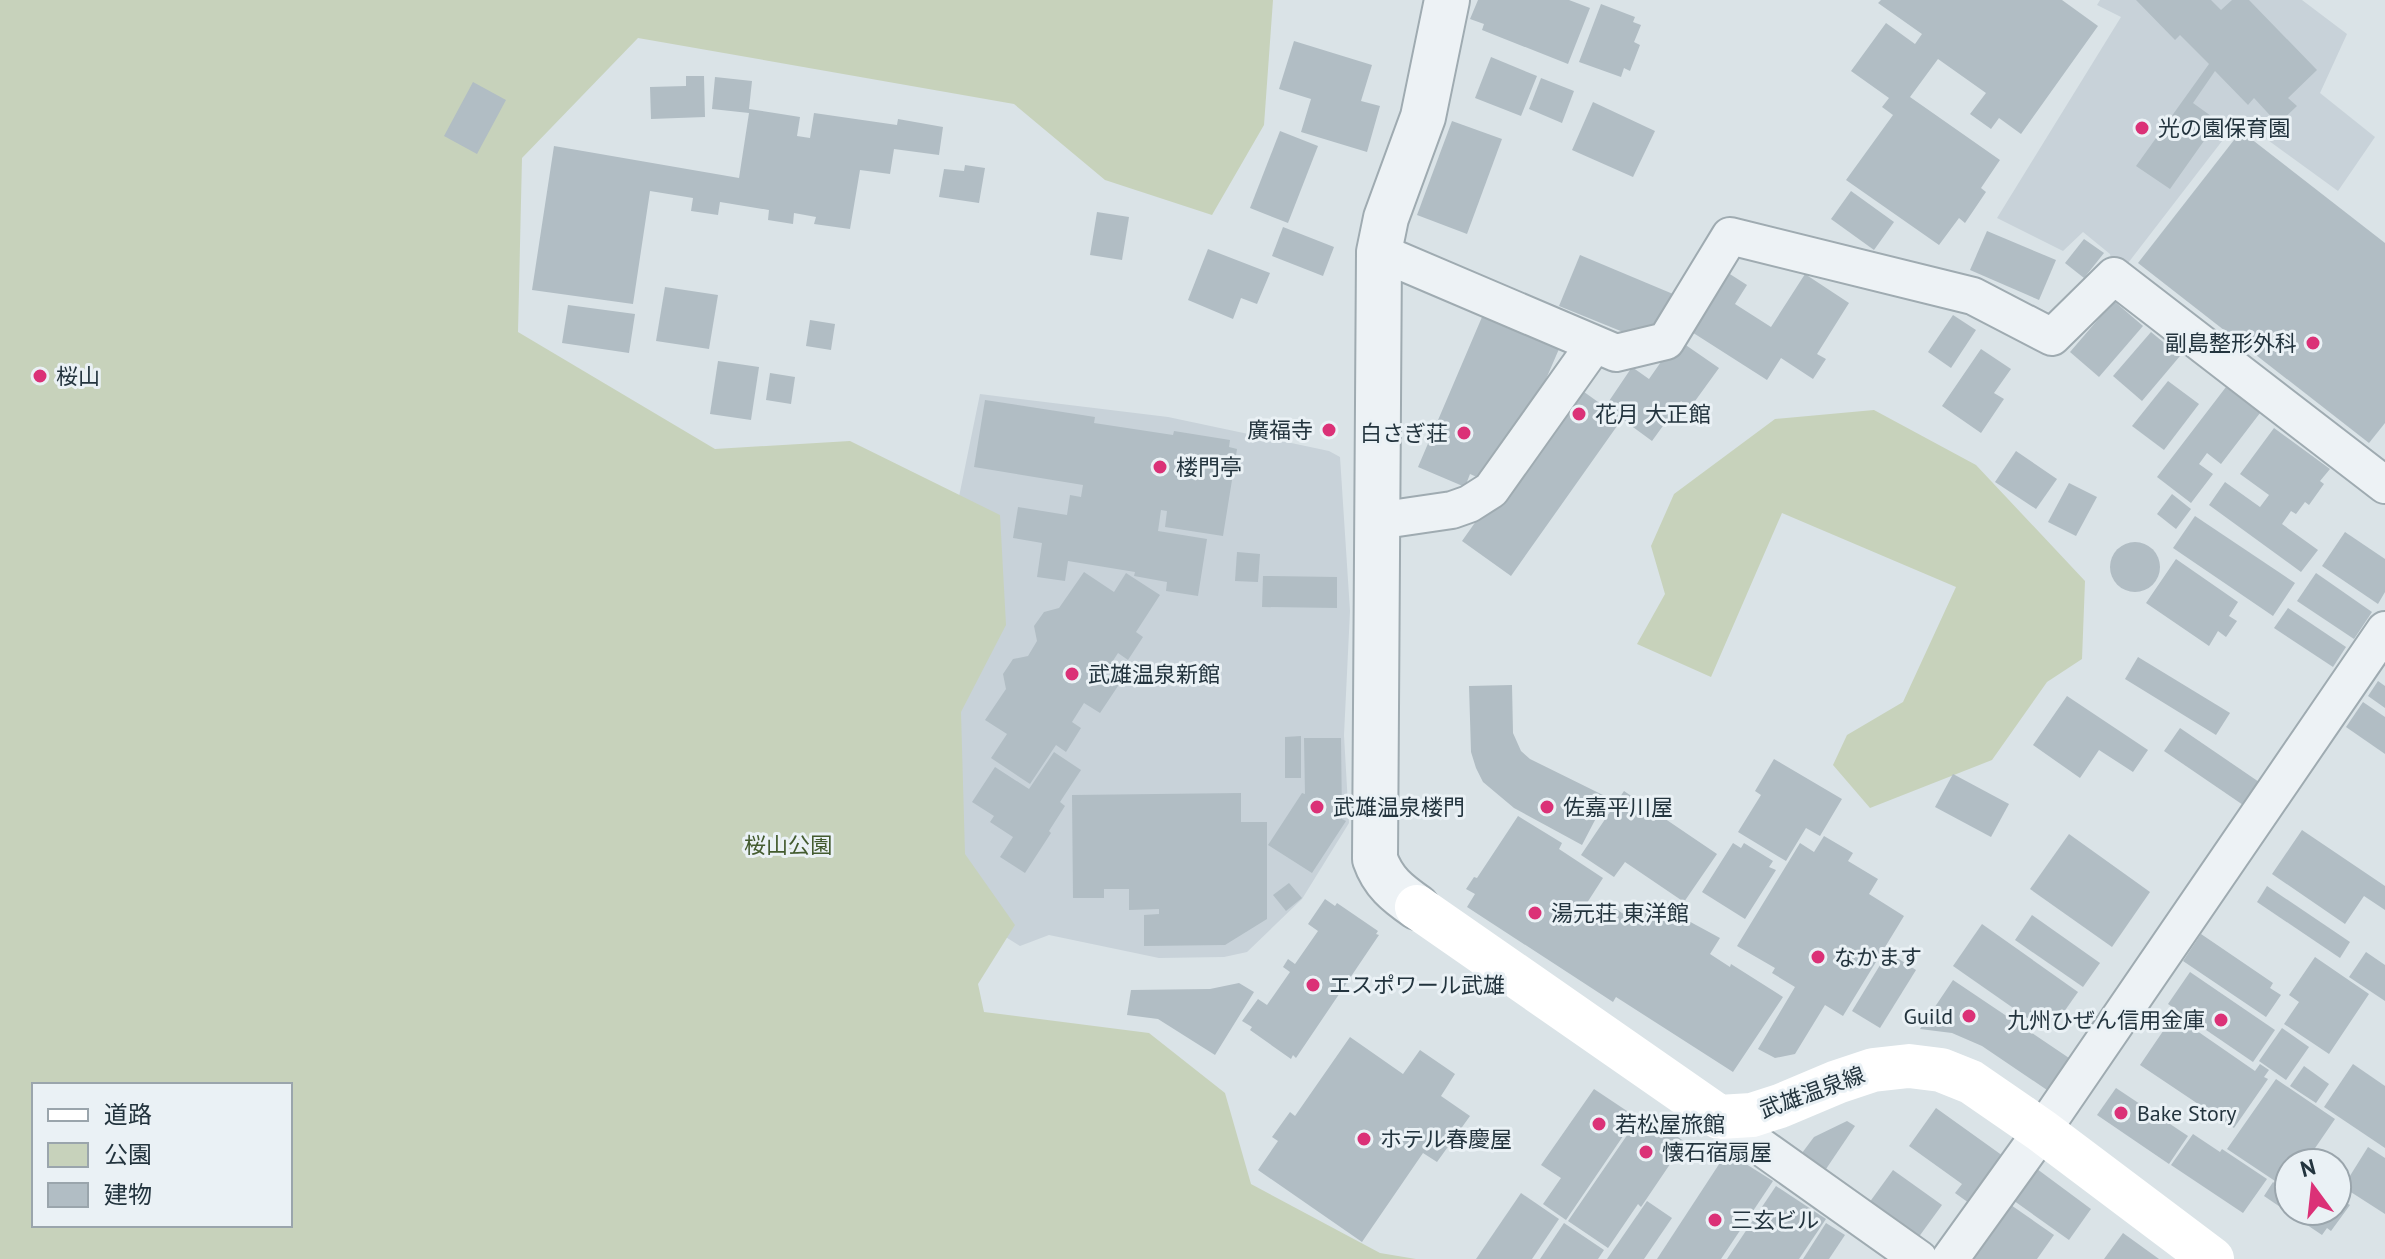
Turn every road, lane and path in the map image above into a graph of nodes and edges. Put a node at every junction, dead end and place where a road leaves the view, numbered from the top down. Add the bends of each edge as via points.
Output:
1 (1447, 0) edge
2 (1379, 252) junction
3 (1594, 345) junction
4 (2385, 485) edge
5 (1377, 521) junction
6 (2385, 630) edge
7 (1417, 907) joint
8 (1719, 1117) junction
9 (2042, 1131) junction
10 (1909, 1256) edge
11 (1950, 1259) edge
12 (2212, 1259) edge

1 - 2 street via 1423,117
2 - 3 street
2 - 5 street
3 - 4 street via 1616,353 1666,341 1730,236 1973,296 2052,337 2114,276
3 - 5 street via 1491,490 1452,510
5 - 7 street via 1375,859 1381,876
6 - 9 street
7 - 8 main road
8 - 9 main road, 武雄温泉線 via 1752,1115 1873,1070 1909,1066 1941,1070 1971,1082
8 - 10 street
9 - 11 street
9 - 12 main road, 武雄温泉線

